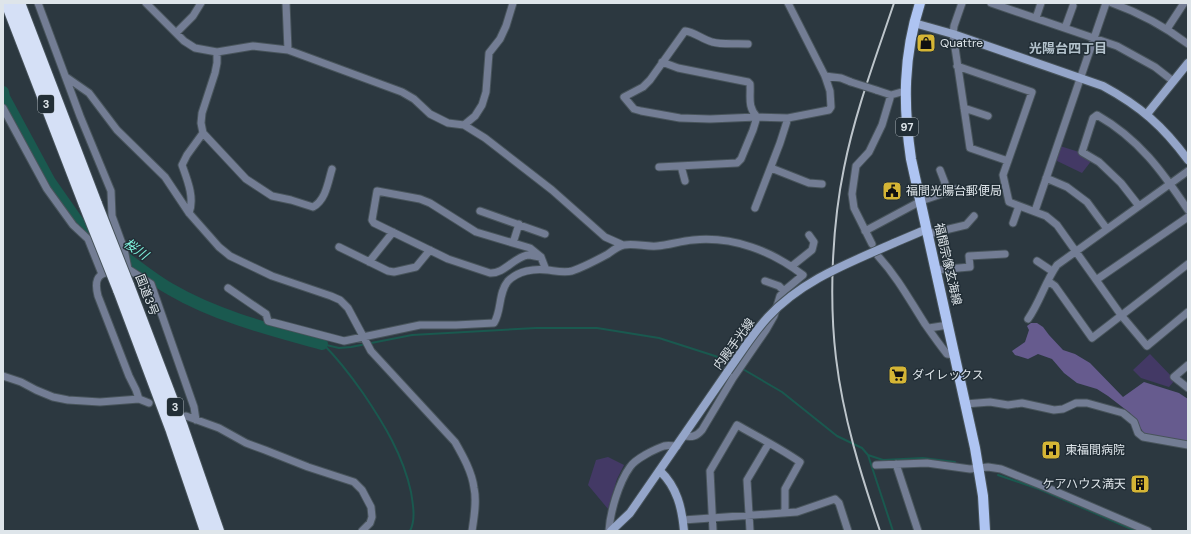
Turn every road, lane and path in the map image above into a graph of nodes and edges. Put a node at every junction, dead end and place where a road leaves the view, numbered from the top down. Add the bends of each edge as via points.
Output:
1 (7, 3) edge
2 (19, 3) edge
3 (38, 3) edge
4 (146, 3) edge
5 (201, 3) edge
6 (286, 3) edge
7 (512, 3) edge
8 (788, 3) edge
9 (920, 3) edge
10 (962, 3) edge
11 (991, 3) edge
12 (1041, 3) edge
13 (1106, 3) edge
14 (1112, 3) edge
15 (1184, 3) edge
16 (1001, 4) edge
17 (1073, 6) dead end
18 (1036, 18) junction
19 (914, 23) junction
20 (1065, 28) junction
21 (1168, 29) junction
22 (176, 33) junction
23 (953, 34) junction
24 (1094, 38) junction
25 (748, 44) dead end
26 (1188, 44) edge
27 (288, 50) junction
28 (217, 52) junction
29 (662, 62) junction
30 (1188, 63) edge
31 (957, 66) junction
32 (825, 76) junction
33 (66, 77) junction
34 (841, 78) junction
35 (1080, 78) junction
36 (1173, 81) junction
37 (830, 91) junction
38 (905, 91) junction
39 (891, 95) junction
40 (3, 108) edge
41 (964, 108) junction
42 (1147, 114) junction
43 (988, 116) dead end
44 (757, 117) junction
45 (788, 118) junction
46 (464, 125) junction
47 (203, 133) junction
48 (1188, 160) edge
49 (1008, 161) junction
50 (681, 166) junction
51 (659, 167) dead end
52 (771, 168) junction
53 (332, 169) dead end
54 (940, 170) dead end
55 (1188, 171) edge
56 (1046, 178) junction
57 (685, 181) dead end
58 (1170, 183) junction
59 (822, 184) dead end
60 (956, 189) dead end
61 (948, 193) junction
62 (920, 201) junction
63 (91, 204) junction
64 (1019, 206) junction
65 (1139, 206) junction
66 (755, 208) dead end
67 (1188, 210) edge
68 (480, 211) dead end
69 (1035, 211) junction
70 (189, 213) junction
71 (974, 216) dead end
72 (1188, 217) edge
73 (1013, 223) dead end
74 (519, 224) junction
75 (1107, 229) junction
76 (865, 231) junction
77 (393, 232) junction
78 (927, 232) junction
79 (546, 234) dead end
80 (809, 235) dead end
81 (513, 242) junction
82 (872, 244) dead end
83 (623, 245) junction
84 (339, 247) dead end
85 (430, 250) junction
86 (1075, 251) junction
87 (1005, 254) dead end
88 (878, 256) dead end
89 (541, 257) junction
90 (1036, 261) dead end
91 (369, 262) junction
92 (1188, 264) edge
93 (792, 266) junction
94 (128, 270) junction
95 (546, 270) junction
96 (936, 270) junction
97 (1052, 271) junction
98 (102, 274) junction
99 (1096, 280) junction
100 (765, 281) dead end
101 (1048, 281) junction
102 (123, 288) junction
103 (228, 288) dead end
104 (784, 291) junction
105 (1188, 312) edge
106 (1121, 315) junction
107 (1028, 319) dead end
108 (948, 325) junction
109 (929, 328) junction
110 (363, 337) junction
111 (954, 355) junction
112 (1188, 365) edge
113 (3, 376) edge
114 (1188, 388) edge
115 (139, 399) junction
116 (149, 403) dead end
117 (965, 404) junction
118 (186, 416) dead end
119 (196, 420) junction
120 (684, 436) junction
121 (769, 443) junction
122 (1188, 445) edge
123 (677, 446) junction
124 (896, 464) junction
125 (876, 465) dead end
126 (979, 468) junction
127 (660, 471) junction
128 (212, 513) junction
129 (785, 513) junction
130 (749, 515) junction
131 (712, 517) junction
132 (683, 520) junction
133 (206, 531) edge
134 (218, 531) edge
135 (226, 531) edge
136 (362, 531) edge
137 (472, 531) edge
138 (610, 531) edge
139 (684, 531) edge
140 (713, 531) edge
141 (750, 531) edge
142 (848, 531) edge
143 (918, 531) edge
144 (985, 531) edge
145 (1148, 531) edge

1 - 63 highway, 国道3号 / 3
2 - 63 highway, 国道3号 / 3
3 - 33 street
4 - 22 street
5 - 22 street via 193,16
6 - 27 street
7 - 46 street via 506,26 489,53 486,92 482,105 475,116
8 - 32 street
9 - 19 main road, 福間宗像玄海線 / 97
10 - 23 street
11 - 16 street
12 - 18 street
13 - 24 street
14 - 21 street via 1131,9
15 - 21 street
16 - 18 street
17 - 20 street
18 - 20 street
19 - 23 main road
19 - 38 main road, 福間宗像玄海線 / 97 via 909,43
20 - 24 street
21 - 26 street
22 - 28 street via 195,48
23 - 31 street
23 - 35 main road
24 - 35 street
24 - 36 street via 1138,57
25 - 29 street via 714,42 684,31
27 - 28 street via 254,46
27 - 46 street via 402,92 430,114 448,123
28 - 47 street via 215,73 202,113
29 - 44 street via 678,68 748,82 749,99
29 - 44 street via 647,83 624,97 634,109 680,118
30 - 36 main road
31 - 41 street
31 - 49 street via 1032,92
32 - 34 street
32 - 37 street
33 - 70 street via 89,93 116,130 165,177
33 - 94 street via 111,191 112,216 124,249
34 - 37 street
34 - 39 street, bridge
35 - 42 main road via 1109,89
35 - 56 street
36 - 42 main road
37 - 45 street via 832,107 829,110
38 - 39 street
38 - 62 main road, 福間宗像玄海線 / 97 via 908,135
39 - 76 street via 882,125 869,152 856,166 852,194 854,208
40 - 98 street via 46,191 73,225 88,239
41 - 43 street
41 - 49 street via 970,148
42 - 48 main road via 1174,141
44 - 45 street
44 - 50 street via 741,159 737,163
45 - 52 street
46 - 83 street via 521,165 605,237
47 - 53 street via 246,179 278,198 313,207 324,195
47 - 70 street via 182,165 191,200 192,208
49 - 64 street via 1003,175 1009,202
50 - 51 street
50 - 57 street
52 - 59 street via 809,183
52 - 66 street
54 - 61 street
55 - 58 street
56 - 69 street
56 - 75 street via 1067,187 1087,202
58 - 65 street
58 - 65 street via 1146,153 1123,132 1097,116 1093,118 1082,152 1099,162 1121,182
58 - 67 street
60 - 61 street
61 - 62 street
62 - 76 street
62 - 78 main road, 福間宗像玄海線 / 97
63 - 102 highway, 国道3号 / 3, bridge
64 - 69 street
64 - 73 street
65 - 75 street
68 - 74 street
69 - 86 street via 1057,225
70 - 110 street via 230,256 278,278 340,300 348,308
71 - 78 street via 966,225
72 - 99 street
74 - 79 street
74 - 81 street
75 - 86 street
76 - 82 street
77 - 81 street via 372,220 377,191 420,199 476,232
77 - 85 street
77 - 91 street
78 - 96 main road, 福間宗像玄海線 / 97
78 - 120 main road, 内殿手光線, bridge via 894,243 820,276 792,295 768,317
80 - 93 street via 814,247
81 - 89 street via 530,248
83 - 93 street via 656,246 707,239 733,242 759,249
83 - 95 street via 572,271
84 - 91 street
85 - 89 street via 455,261 495,273 528,255
85 - 91 street via 416,267 394,272
86 - 97 street
86 - 99 street
87 - 96 street via 969,256 970,267
88 - 109 street via 904,288
89 - 95 street
90 - 97 street
92 - 106 street
93 - 104 street via 803,275
94 - 98 street
94 - 119 street via 151,284 194,407
95 - 110 street via 523,272 508,281 502,290 498,316 494,323 420,325
96 - 108 main road, 福間宗像玄海線 / 97
97 - 101 street
98 - 115 street via 95,285 98,296
99 - 106 street
100 - 104 street via 779,286
101 - 106 street via 1055,286 1092,338
101 - 107 street
102 - 128 highway, 国道3号 / 3 via 182,427
102 - 133 highway, 国道3号 / 3
103 - 110 street via 266,314 268,322 337,340
104 - 120 street via 766,330 702,430 697,436
105 - 106 street via 1148,346
108 - 109 street
108 - 111 main road, 福間宗像玄海線 / 97
109 - 111 street via 947,354
110 - 137 street via 371,351 455,442 474,487
111 - 117 main road, 福間宗像玄海線 / 97
112 - 114 street via 1174,377
113 - 115 street via 52,397 68,400 100,402
115 - 116 street
117 - 122 street via 1022,403 1054,410 1076,403 1087,403 1123,413 1134,422 1138,433 1143,437
117 - 126 main road, 福間宗像玄海線 / 97
118 - 119 street
119 - 136 street via 219,428 246,443 354,482 372,507 370,523
120 - 123 main road, 内殿手光線
121 - 129 street via 800,462 785,489
121 - 130 street via 748,480
121 - 131 street via 737,425 710,471
123 - 127 main road, 内殿手光線
123 - 138 street via 655,450 631,465 622,481 610,519
124 - 125 street
124 - 126 street via 927,463
124 - 143 street
126 - 144 main road, 福間宗像玄海線 / 97
126 - 145 street via 988,466 1001,469
127 - 132 main road via 675,490
127 - 138 main road, 内殿手光線 via 630,513
128 - 134 highway, 国道3号 / 3
128 - 135 highway via 220,527
129 - 130 street
129 - 142 street via 797,512 835,499 839,502
130 - 131 street
130 - 141 street
131 - 132 street
131 - 140 street
132 - 139 main road

